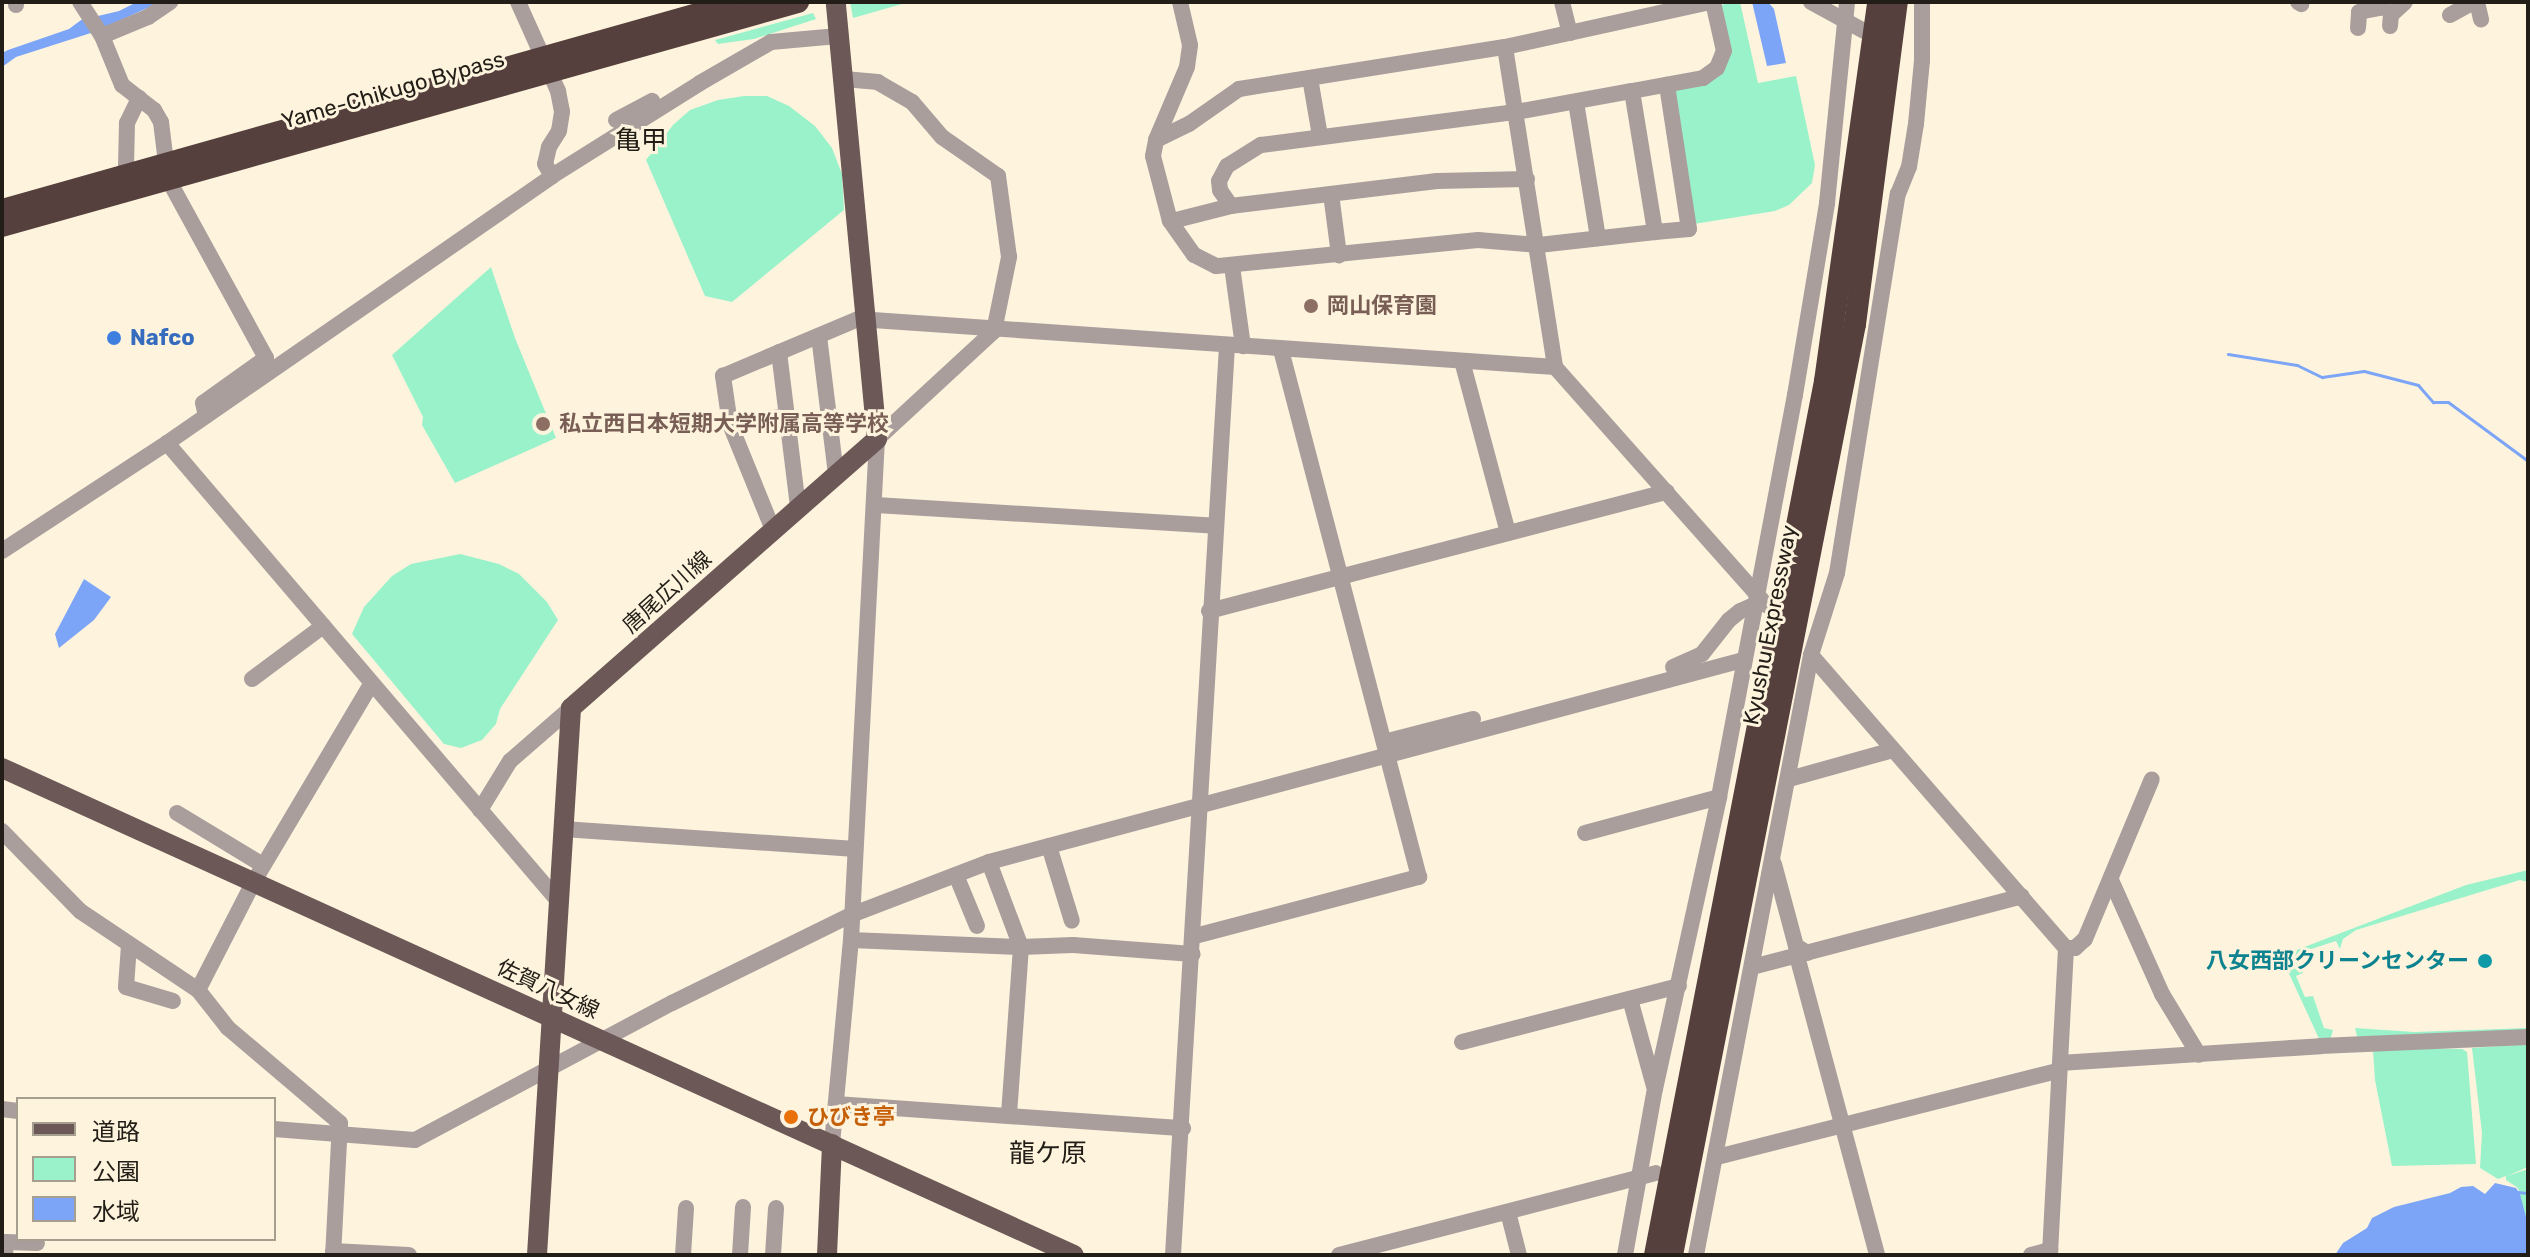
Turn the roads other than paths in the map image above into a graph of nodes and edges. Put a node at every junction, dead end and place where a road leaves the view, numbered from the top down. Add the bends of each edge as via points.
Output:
1 (170, 2) edge
2 (518, 2) edge
3 (798, 2) edge
4 (1180, 2) edge
5 (1562, 2) edge
6 (1711, 2) edge
7 (1811, 2) edge
8 (1847, 2) edge
9 (1878, 2) edge
10 (1897, 2) edge
11 (1922, 2) edge
12 (2383, 2) edge
13 (2405, 2) edge
14 (2475, 2) edge
15 (836, 6) edge
16 (728, 8) edge
17 (85, 9) edge
18 (2450, 15) dead end
19 (2481, 20) dead end
20 (1846, 22) junction
21 (2390, 26) dead end
22 (2358, 28) dead end
23 (1864, 31) dead end
24 (1570, 33) junction
25 (101, 35) junction
26 (838, 36) junction
27 (1505, 47) junction
28 (548, 64) junction
29 (1310, 78) junction
30 (841, 79) junction
31 (1667, 85) junction
32 (1632, 91) junction
33 (139, 98) junction
34 (1576, 102) junction
35 (662, 107) junction
36 (1516, 112) junction
37 (616, 120) dead end
38 (1320, 136) junction
39 (1156, 140) junction
40 (126, 167) dead end
41 (167, 171) junction
42 (552, 176) junction
43 (1527, 179) junction
44 (1331, 194) junction
45 (1231, 206) junction
46 (2, 210) edge
47 (1176, 220) dead end
48 (2, 226) edge
49 (1655, 232) junction
50 (1598, 238) junction
51 (1539, 245) junction
52 (1339, 255) junction
53 (1232, 266) junction
54 (863, 319) junction
55 (994, 331) junction
56 (819, 336) junction
57 (1235, 346) junction
58 (1281, 350) junction
59 (779, 352) junction
60 (1462, 361) junction
61 (1555, 367) junction
62 (206, 416) junction
63 (787, 416) junction
64 (730, 424) junction
65 (877, 439) junction
66 (167, 443) junction
67 (836, 474) junction
68 (1667, 492) junction
69 (876, 505) junction
70 (798, 507) junction
71 (1215, 526) junction
72 (773, 530) junction
73 (1508, 533) junction
74 (2, 551) edge
75 (1340, 577) junction
76 (1758, 601) junction
77 (1209, 611) junction
78 (323, 626) junction
79 (1811, 655) junction
80 (1743, 660) junction
81 (252, 679) dead end
82 (371, 684) junction
83 (571, 708) junction
84 (1386, 748) junction
85 (1893, 750) junction
86 (2, 768) edge
87 (1789, 779) junction
88 (2152, 779) dead end
89 (1719, 797) junction
90 (1200, 805) junction
91 (480, 810) junction
92 (177, 813) dead end
93 (563, 829) junction
94 (2, 831) edge
95 (1585, 833) dead end
96 (1049, 846) junction
97 (855, 849) junction
98 (1773, 859) junction
99 (989, 862) junction
100 (258, 874) junction
101 (956, 875) junction
102 (2111, 880) junction
103 (2022, 896) junction
104 (560, 903) junction
105 (851, 915) junction
106 (1072, 921) dead end
107 (977, 926) dead end
108 (1195, 936) junction
109 (851, 940) junction
110 (129, 945) junction
111 (1021, 947) junction
112 (2066, 948) junction
113 (1193, 954) junction
114 (1802, 955) junction
115 (1752, 967) junction
116 (1679, 986) junction
117 (198, 990) junction
118 (1630, 999) junction
119 (173, 1001) dead end
120 (552, 1018) junction
121 (2528, 1037) edge
122 (603, 1040) junction
123 (1462, 1042) dead end
124 (2199, 1055) junction
125 (2059, 1067) junction
126 (548, 1069) junction
127 (1655, 1089) junction
128 (836, 1104) junction
129 (1009, 1116) junction
130 (1843, 1124) junction
131 (1183, 1128) junction
132 (276, 1129) edge
133 (341, 1135) junction
134 (832, 1144) junction
135 (1712, 1161) junction
136 (1648, 1175) junction
137 (743, 1207) dead end
138 (686, 1208) dead end
139 (776, 1208) dead end
140 (1508, 1212) junction
141 (37, 1243) dead end
142 (2050, 1252) edge
143 (333, 1253) edge
144 (5, 1255) edge
145 (409, 1255) edge
146 (537, 1255) edge
147 (683, 1255) edge
148 (740, 1255) edge
149 (773, 1255) edge
150 (827, 1255) edge
151 (1074, 1255) edge
152 (1173, 1255) edge
153 (1339, 1255) edge
154 (1519, 1255) edge
155 (1625, 1255) edge
156 (1655, 1255) edge
157 (1672, 1255) edge
158 (1696, 1255) edge
159 (1877, 1255) edge
160 (2031, 1255) edge

1 - 25 street via 148,17
2 - 28 street
3 - 16 highway, Yame-Chikugo Bypass
4 - 39 street via 1189,56
5 - 24 street
6 - 24 street
6 - 31 street via 1724,51 1717,68 1703,78
7 - 20 street
8 - 20 street
9 - 156 highway, Kyushu Expressway via 1825,381
10 - 157 highway, Kyushu Expressway via 1855,324
11 - 79 street via 1909,167 1898,194 1837,573
12 - 22 street via 2380,8 2359,12
13 - 21 street via 2391,15
14 - 18 street
14 - 19 street
15 - 26 main road
16 - 28 highway, Yame-Chikugo Bypass
17 - 25 street
20 - 23 street
20 - 76 street via 1827,203
24 - 27 street
25 - 33 street via 122,85
26 - 30 main road
26 - 35 street via 771,42
27 - 29 street
27 - 36 street
28 - 41 highway, Yame-Chikugo Bypass
28 - 42 street via 562,112 545,164
29 - 38 street
29 - 39 street via 1239,89
30 - 54 main road
30 - 55 street via 878,82 912,102 942,137 998,176 1009,257
31 - 32 street
31 - 49 street via 1689,229
32 - 34 street
32 - 49 street
33 - 40 street via 127,123
33 - 41 street via 161,122
34 - 36 street
34 - 50 street
35 - 37 street via 655,99
35 - 42 street
36 - 38 street
36 - 43 street
38 - 45 street via 1261,145 1227,166 1220,190
39 - 53 street via 1153,156 1160,194 1175,230 1194,255 1216,266
41 - 46 highway, Yame-Chikugo Bypass
41 - 48 highway, Yame-Chikugo Bypass
41 - 62 street via 266,358 203,403
42 - 62 street
43 - 44 street via 1437,181
43 - 51 street
44 - 45 street
44 - 52 street
45 - 47 street
49 - 50 street
50 - 51 street
51 - 52 street via 1478,240
51 - 61 street
52 - 53 street
53 - 57 street
54 - 55 street
54 - 56 street
54 - 65 main road
55 - 57 street
55 - 65 street
56 - 59 street
56 - 67 street
57 - 58 street
57 - 71 street
58 - 60 street
58 - 75 street
59 - 63 street
59 - 64 street via 723,376
60 - 61 street
60 - 73 street
61 - 68 street
62 - 66 street
63 - 64 street
63 - 70 street
64 - 72 street
65 - 67 main road, 唐尾広川線
65 - 69 street
66 - 74 street
66 - 78 street
67 - 70 main road, 唐尾広川線
68 - 73 street
68 - 76 street
69 - 71 street
69 - 97 street
70 - 72 main road, 唐尾広川線
71 - 77 street
72 - 83 main road, 唐尾広川線
73 - 75 street
75 - 77 street
75 - 84 street
76 - 80 street
76 - 84 street via 1729,620 1692,662
77 - 90 street
78 - 81 street
78 - 82 street
79 - 85 street
79 - 87 street
80 - 84 street
80 - 89 street
82 - 91 street
82 - 100 street
83 - 91 street via 510,761
83 - 93 main road
84 - 90 street
84 - 108 street via 1419,877
85 - 87 street
85 - 103 street
86 - 100 main road, 佐賀八女線
87 - 98 street
88 - 102 street
89 - 95 street
89 - 116 street
90 - 96 street
90 - 108 street
91 - 104 street
92 - 100 street
93 - 97 street
93 - 104 main road
94 - 110 street via 80,911
96 - 99 street
96 - 106 street
97 - 105 street
98 - 114 street
98 - 115 street
99 - 101 street
99 - 111 street
100 - 117 street
100 - 120 main road, 佐賀八女線
101 - 105 street
101 - 107 street
102 - 112 street via 2085,939
102 - 124 street via 2162,994
103 - 112 street
103 - 114 street
104 - 120 main road
105 - 109 street
105 - 122 street
108 - 113 street
109 - 111 street
109 - 128 street
110 - 117 street
110 - 119 street via 126,987
111 - 113 street via 1073,945
111 - 129 street
112 - 125 street
113 - 131 street
114 - 115 street
114 - 130 street
115 - 135 street
116 - 118 street
116 - 127 street
117 - 133 street via 228,1028 340,1123
118 - 123 street
118 - 127 street
120 - 122 main road, 佐賀八女線
120 - 126 main road
121 - 124 street
122 - 126 street
122 - 134 main road, 佐賀八女線
124 - 125 street
125 - 130 street
125 - 142 street
126 - 133 street via 415,1140
126 - 146 main road
127 - 136 street
128 - 129 street
128 - 134 street
129 - 131 street
130 - 135 street
130 - 159 street
131 - 152 street
132 - 133 street
133 - 143 street
134 - 150 main road
134 - 151 main road, 佐賀八女線
135 - 158 street
136 - 140 street
136 - 155 street
137 - 148 street
138 - 147 street
139 - 149 street
140 - 153 street
140 - 154 street
141 - 144 street via 6,1242
142 - 160 street
143 - 145 street

